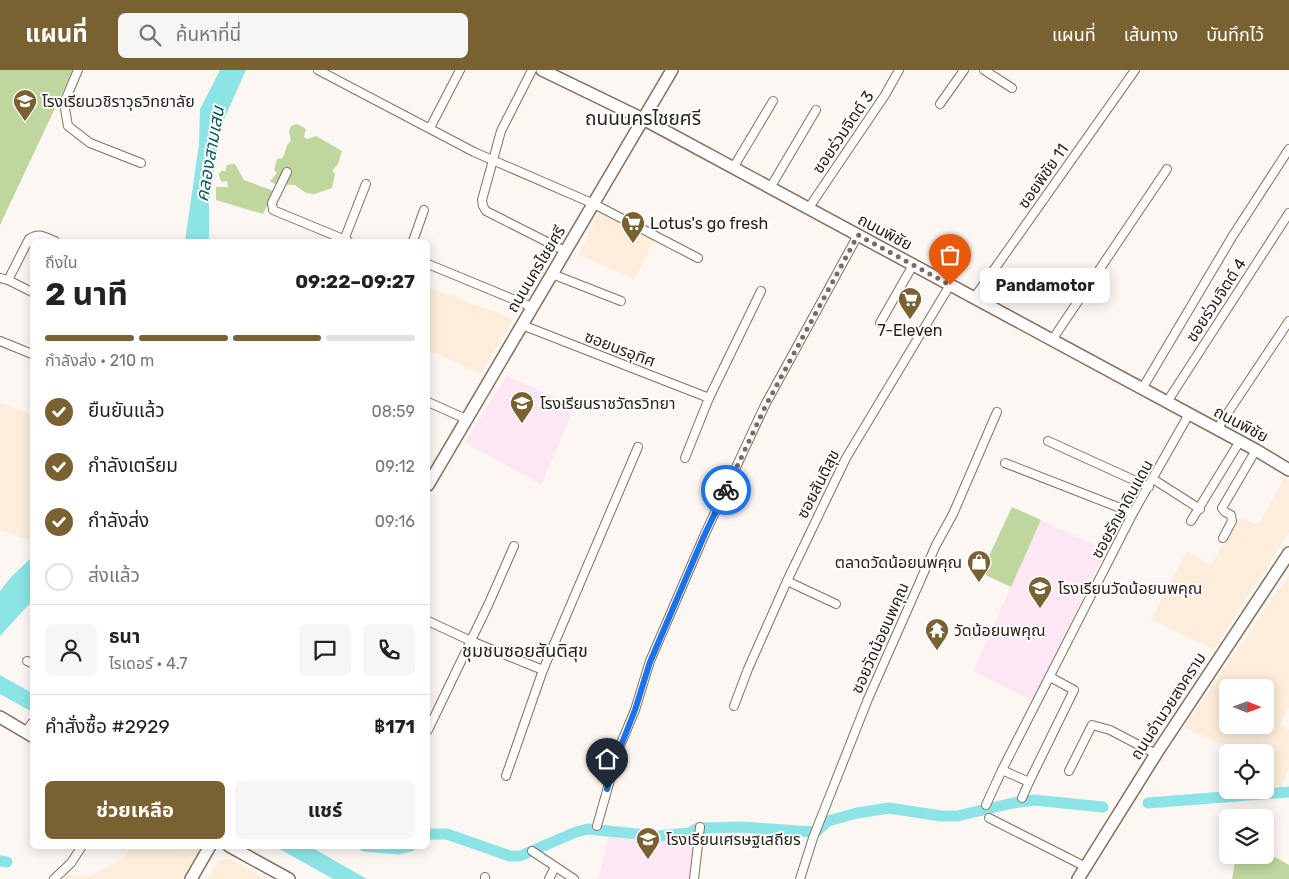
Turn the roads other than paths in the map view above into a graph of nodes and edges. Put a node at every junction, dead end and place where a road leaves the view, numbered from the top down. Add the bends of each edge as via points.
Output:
1 (78, 70) edge
2 (318, 70) edge
3 (460, 70) edge
4 (532, 70) edge
5 (542, 70) edge
6 (672, 70) edge
7 (899, 70) edge
8 (964, 70) edge
9 (984, 70) edge
10 (1135, 70) edge
11 (1012, 88) dead end
12 (774, 101) dead end
13 (940, 104) dead end
14 (816, 110) dead end
15 (643, 119) junction
16 (430, 128) junction
17 (1289, 148) edge
18 (492, 160) junction
19 (141, 163) dead end
20 (733, 168) junction
21 (1166, 169) dead end
22 (287, 172) dead end
23 (366, 184) dead end
24 (770, 188) junction
25 (594, 204) junction
26 (808, 209) junction
27 (424, 210) dead end
28 (1289, 213) edge
29 (858, 235) junction
30 (50, 239) edge
31 (344, 239) edge
32 (346, 239) edge
33 (414, 239) edge
34 (565, 251) junction
35 (698, 258) dead end
36 (430, 265) edge
37 (913, 265) junction
38 (552, 274) junction
39 (4, 279) edge
40 (950, 285) junction
41 (30, 291) edge
42 (761, 291) dead end
43 (974, 298) junction
44 (621, 301) dead end
45 (532, 307) junction
46 (1289, 321) edge
47 (880, 323) dead end
48 (522, 325) junction
49 (1052, 340) junction
50 (0, 342) edge
51 (30, 353) edge
52 (1142, 389) junction
53 (710, 398) junction
54 (1168, 402) junction
55 (430, 403) edge
56 (997, 412) dead end
57 (1189, 414) junction
58 (466, 419) junction
59 (1217, 429) junction
60 (1048, 441) dead end
61 (1240, 441) junction
62 (638, 447) dead end
63 (1256, 450) junction
64 (685, 458) dead end
65 (1005, 463) dead end
66 (1287, 464) edge
67 (1153, 480) junction
68 (430, 482) edge
69 (1149, 487) junction
70 (1200, 509) junction
71 (1133, 513) junction
72 (1192, 521) dead end
73 (1222, 538) dead end
74 (514, 546) dead end
75 (1289, 553) edge
76 (787, 580) junction
77 (836, 604) dead end
78 (430, 622) edge
79 (471, 641) junction
80 (543, 670) junction
81 (1050, 677) junction
82 (734, 706) dead end
83 (0, 718) edge
84 (430, 726) edge
85 (28, 730) edge
86 (1156, 754) junction
87 (1002, 770) junction
88 (1069, 771) dead end
89 (506, 776) dead end
90 (1029, 782) junction
91 (1022, 798) dead end
92 (986, 804) dead end
93 (990, 818) dead end
94 (597, 826) dead end
95 (700, 826) dead end
96 (80, 849) edge
97 (208, 849) edge
98 (234, 849) edge
99 (532, 851) dead end
100 (555, 867) junction
101 (1086, 867) junction
102 (283, 878) edge
103 (54, 879) edge
104 (191, 879) edge
105 (549, 879) edge
106 (574, 879) edge
107 (694, 879) edge
108 (800, 879) edge
109 (1078, 879) edge

1 - 19 street via 64,103 68,126 90,143
2 - 16 street
3 - 16 street
4 - 18 street via 501,131
5 - 15 street, ถนนพิชัย
6 - 15 street, ถนนนครไชยศรี
7 - 26 street, ซอยร่วมจิตต์ 3
8 - 13 street
9 - 11 street
10 - 43 street, ซอยพิชัย 11
12 - 20 street
14 - 24 street
15 - 20 street, ถนนพิชัย
15 - 25 street, ถนนนครไชยศรี
16 - 18 street
17 - 52 street via 1232,236
18 - 25 street
18 - 34 street via 482,200 486,211
20 - 24 street, ถนนพิชัย
21 - 49 street
22 - 31 street via 272,203 273,210
23 - 32 street
24 - 26 street, ถนนพิชัย
25 - 34 street, ถนนนครไชยศรี
25 - 35 street
26 - 29 street, ถนนพิชัย
27 - 33 street
28 - 54 street, ซอยร่วมจิตต์ 4
29 - 37 street, ถนนพิชัย
29 - 94 street via 766,405 704,536 650,662 617,755
30 - 39 street via 35,235 29,239
34 - 38 street, ถนนนครไชยศรี
36 - 45 street
37 - 40 street, ถนนพิชัย
37 - 47 street
38 - 44 street
38 - 45 street, ถนนนครไชยศรี
39 - 41 street
40 - 43 street, ถนนพิชัย
40 - 76 street, ซอยสันติสุข via 846,458
42 - 53 street
43 - 49 street, ถนนพิชัย
45 - 48 street, ถนนนครไชยศรี
46 - 59 street
48 - 53 street, ซอยนรอุทิศ
48 - 58 street, ถนนนครไชยศรี
49 - 52 street, ถนนพิชัย
50 - 51 street
52 - 54 street, ถนนพิชัย
53 - 64 street
54 - 57 street, ถนนพิชัย
55 - 58 street
56 - 108 street, ซอยวัดน้อยนพคุณ via 868,699
57 - 59 street, ถนนพิชัย
57 - 67 street, ซอยรักษาดินแดน
58 - 68 street, ถนนนครไชยศรี
59 - 61 street, ถนนพิชัย
60 - 69 street
61 - 63 street, ถนนพิชัย
61 - 70 street
62 - 80 street
63 - 66 street, ถนนพิชัย
63 - 73 street via 1222,508 1232,521
65 - 71 street
67 - 69 street, ซอยรักษาดินแดน
67 - 70 street
69 - 71 street, ซอยรักษาดินแดน
70 - 72 street
71 - 81 street, ซอยรักษาดินแดน
74 - 79 street
75 - 86 street, ถนนอำนวยสงคราม
76 - 77 street
76 - 82 street, ซอยสันติสุข
78 - 79 street
79 - 80 street
79 - 84 street
80 - 89 street
81 - 87 street, ซอยรักษาดินแดน
81 - 90 street via 1074,690
83 - 85 street
86 - 88 street via 1110,730 1092,725
86 - 101 street, ถนนอำนวยสงคราม
87 - 90 street
87 - 92 street, ซอยรักษาดินแดน
90 - 91 street
93 - 101 street
95 - 107 street
96 - 103 street
97 - 104 street
98 - 102 street
99 - 100 street
100 - 105 street
100 - 106 street
101 - 109 street, ถนนอำนวยสงคราม

